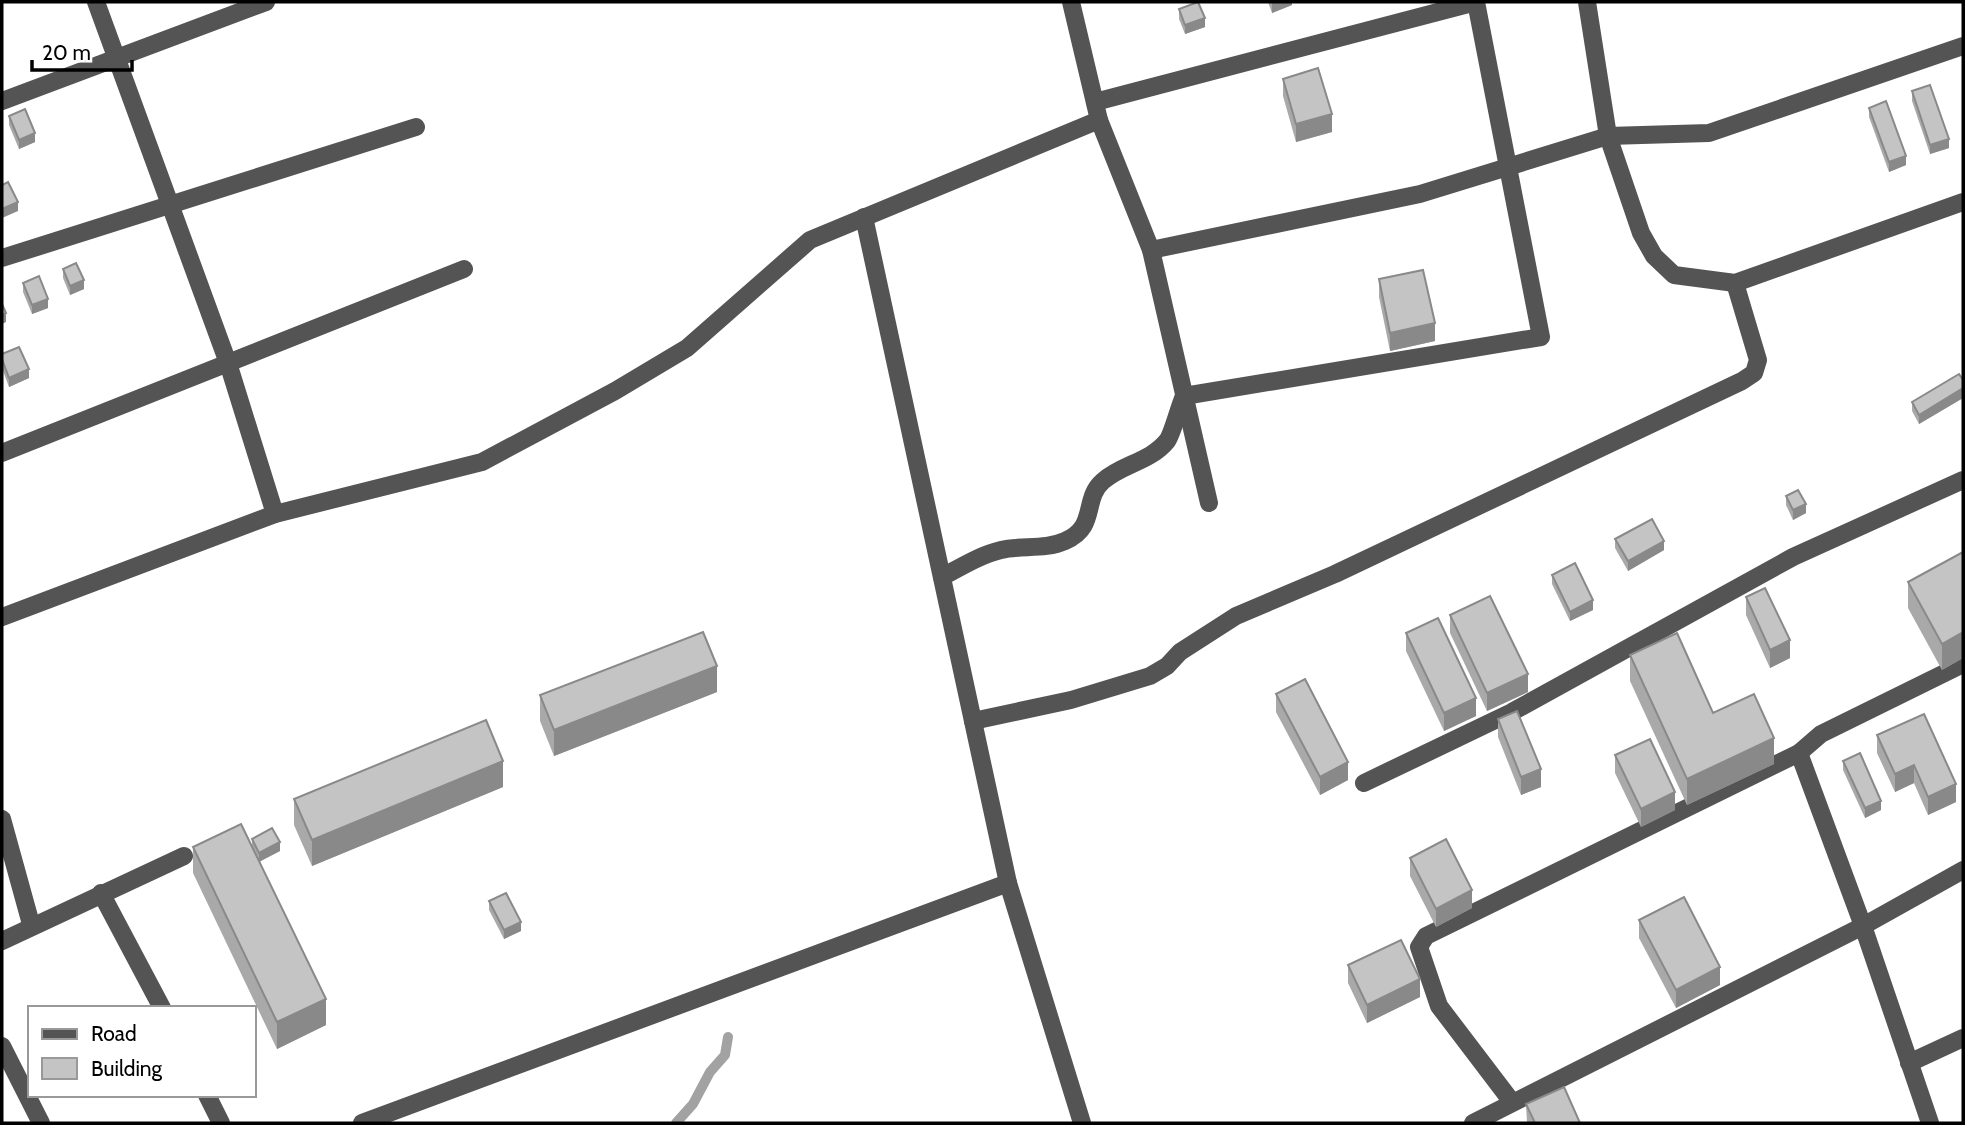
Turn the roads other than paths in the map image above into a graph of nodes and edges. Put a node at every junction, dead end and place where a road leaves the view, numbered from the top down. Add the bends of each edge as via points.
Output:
1 (96, 2) edge
2 (266, 2) edge
3 (1071, 2) edge
4 (1587, 2) edge
5 (1963, 46) edge
6 (117, 59) junction
7 (2, 101) edge
8 (1097, 111) junction
9 (416, 128) dead end
10 (1608, 136) junction
11 (1508, 167) junction
12 (1963, 202) edge
13 (169, 203) junction
14 (864, 217) junction
15 (1151, 250) junction
16 (2, 258) edge
17 (464, 269) dead end
18 (1735, 284) junction
19 (228, 363) junction
20 (1184, 396) junction
21 (2, 453) edge
22 (1963, 480) edge
23 (1209, 503) dead end
24 (275, 514) junction
25 (942, 577) junction
26 (2, 617) edge
27 (1963, 664) edge
28 (974, 721) junction
29 (1799, 753) junction
30 (1364, 783) dead end
31 (2, 819) edge
32 (184, 856) dead end
33 (1963, 870) edge
34 (1008, 883) junction
35 (102, 893) junction
36 (31, 925) junction
37 (1863, 926) junction
38 (2, 941) edge
39 (161, 1006) edge
40 (1963, 1038) edge
41 (2, 1046) edge
42 (1909, 1063) junction
43 (208, 1097) edge
44 (1512, 1102) junction
45 (41, 1123) edge
46 (221, 1123) edge
47 (362, 1123) edge
48 (1082, 1123) edge
49 (1473, 1123) edge
50 (1930, 1123) edge

1 - 6 street
2 - 6 street
3 - 8 street
4 - 10 street
5 - 10 street via 1709,133
6 - 7 street
6 - 13 street
8 - 11 street via 1476,2
8 - 14 street
8 - 15 street
9 - 13 street
10 - 11 street
10 - 18 street via 1641,233 1654,256 1674,275
11 - 15 street via 1420,194
11 - 20 street via 1541,337
12 - 18 street
13 - 16 street
13 - 19 street
14 - 24 street via 810,240 687,348 482,462
14 - 25 street
15 - 20 street
17 - 19 street
18 - 28 street via 1758,360 1754,373 1742,381 1335,574 1236,616 1150,676 1071,700
19 - 21 street
19 - 24 street
20 - 23 street
20 - 25 street via 1169,439 1103,481 1080,532 1051,545 1001,550
22 - 30 street via 1793,557 1512,712
24 - 26 street
25 - 28 street
27 - 29 street via 1821,734
28 - 34 street
29 - 37 street
29 - 44 street via 1426,936 1419,947 1438,1006
31 - 36 street
32 - 35 street
33 - 37 street
34 - 47 street
34 - 48 street
35 - 36 street
35 - 39 street
36 - 38 street
37 - 42 street
37 - 44 street
40 - 42 street
41 - 45 street
42 - 50 street
43 - 46 street
44 - 49 street

